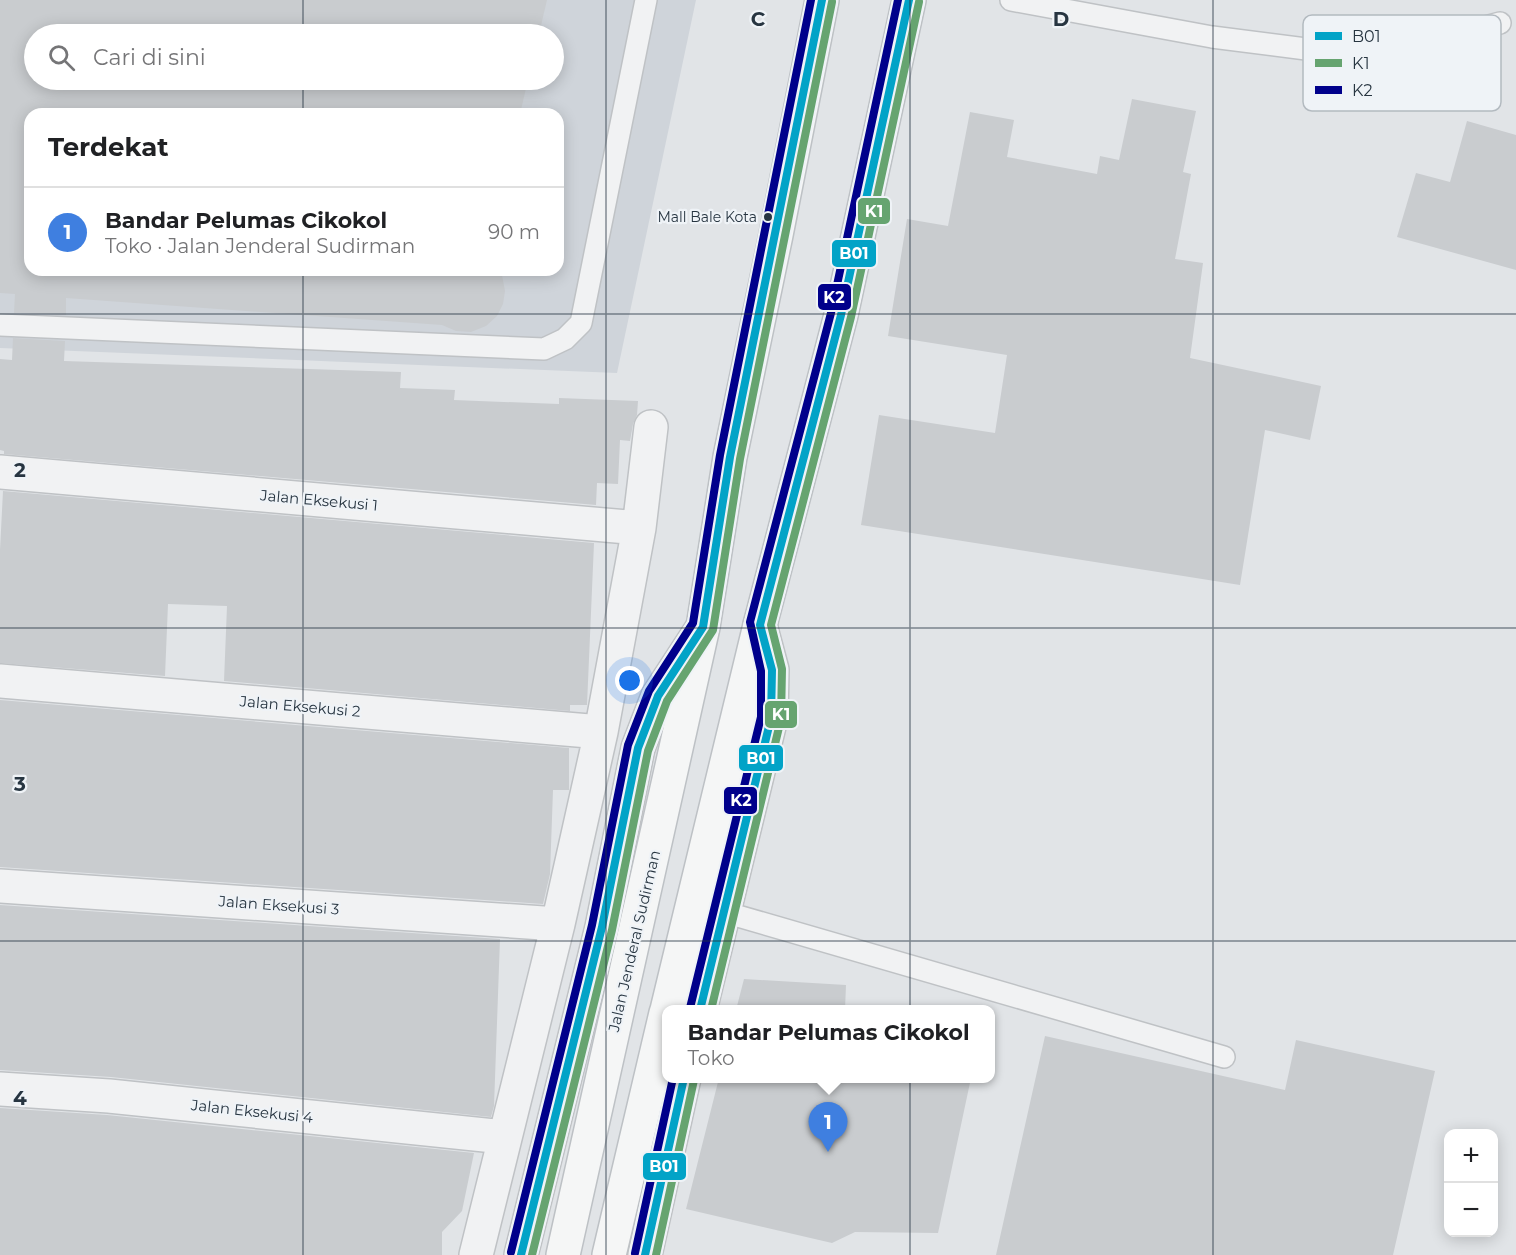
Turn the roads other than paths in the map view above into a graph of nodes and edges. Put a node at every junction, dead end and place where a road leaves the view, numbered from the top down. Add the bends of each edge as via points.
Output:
1 (646, 0) edge
2 (822, 0) edge
3 (909, 0) edge
4 (1011, 0) edge
5 (1303, 49) edge
6 (0, 325) edge
7 (651, 427) dead end
8 (0, 472) edge
9 (639, 528) junction
10 (760, 625) junction
11 (703, 627) junction
12 (0, 681) edge
13 (601, 732) junction
14 (0, 886) edge
15 (724, 912) junction
16 (558, 924) junction
17 (667, 1005) edge
18 (701, 1005) edge
19 (662, 1028) edge
20 (531, 1035) junction
21 (573, 1043) junction
22 (1224, 1057) dead end
23 (683, 1083) edge
24 (0, 1089) edge
25 (504, 1137) junction
26 (565, 1245) edge
27 (610, 1251) edge
28 (476, 1255) edge
29 (521, 1255) edge
30 (645, 1255) edge

1 - 6 lane via 581,323 565,339 544,349
2 - 11 main road, Jalan Jenderal Sudirman via 730,457
3 - 10 main road via 841,315
4 - 5 lane via 1212,37
7 - 9 street
8 - 9 street, Jalan Eksekusi 1
9 - 13 street
10 - 15 main road via 772,670 771,717
10 - 17 main road
11 - 21 main road, Jalan Jenderal Sudirman via 658,696 638,748 602,927
11 - 26 main road, Jalan Jenderal Sudirman
12 - 13 street, Jalan Eksekusi 2
13 - 16 street
14 - 16 street, Jalan Eksekusi 3
15 - 18 main road
15 - 22 lane
16 - 20 street
19 - 27 main road
20 - 21 street
20 - 25 street
21 - 29 main road, Jalan Jenderal Sudirman
23 - 30 main road
24 - 25 street, Jalan Eksekusi 4 via 109,1096
25 - 28 street

